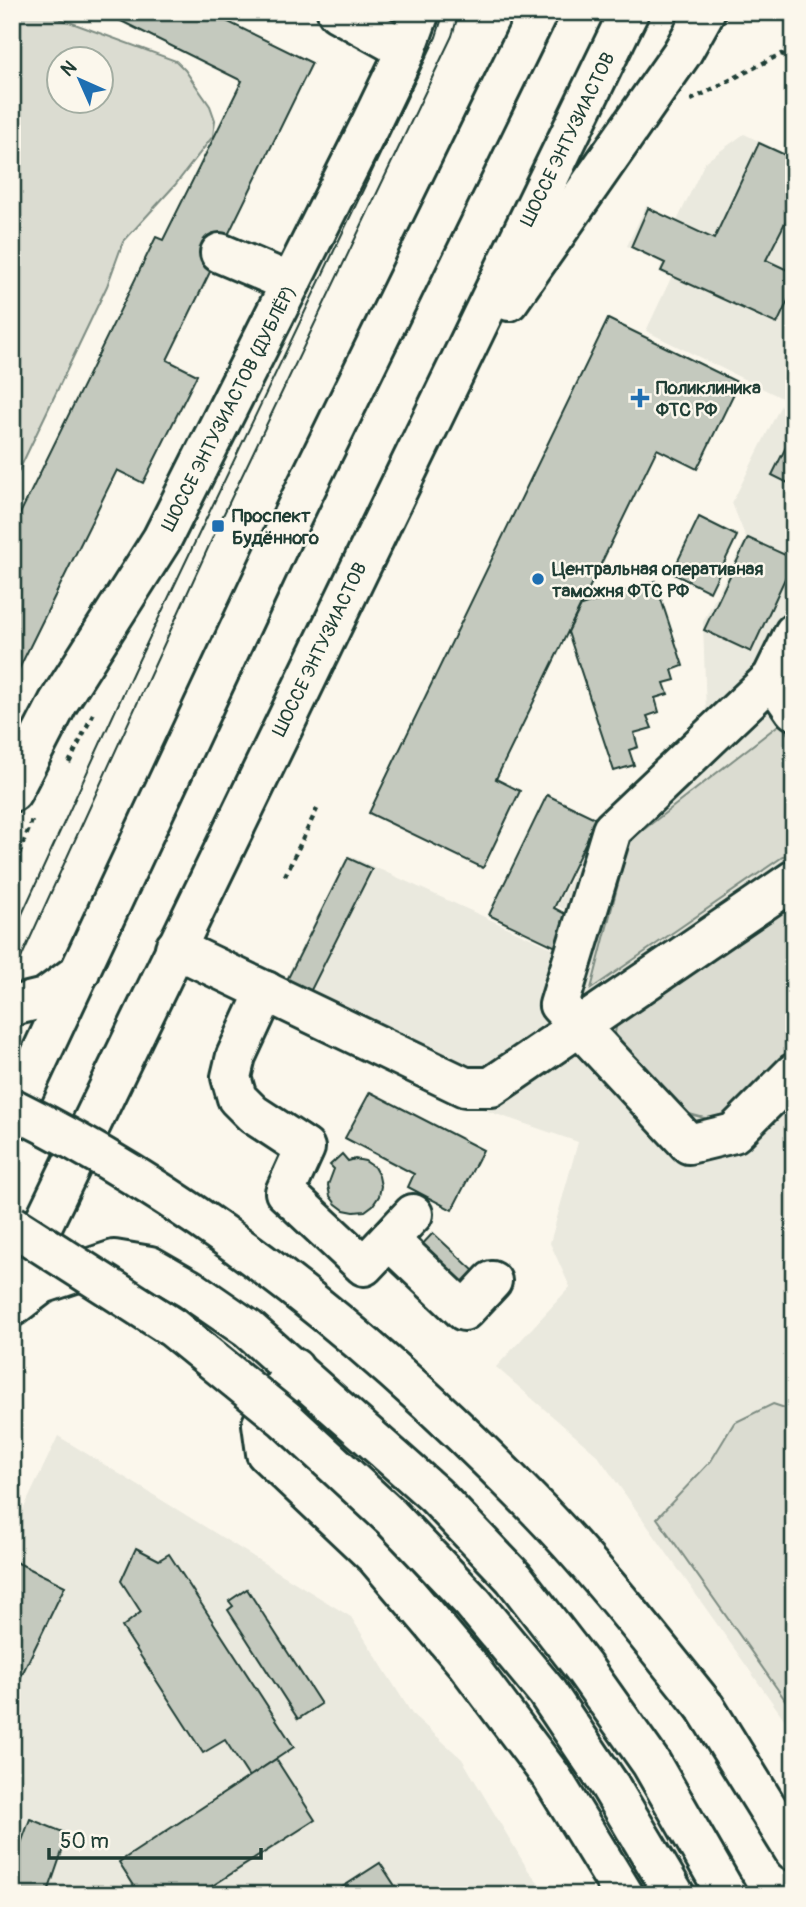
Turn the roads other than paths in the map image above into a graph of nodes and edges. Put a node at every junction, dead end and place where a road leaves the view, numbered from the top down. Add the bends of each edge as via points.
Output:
1 (337, 12) edge
2 (420, 12) edge
3 (518, 12) edge
4 (538, 12) edge
5 (629, 12) edge
6 (705, 12) edge
7 (407, 50) junction
8 (516, 58) junction
9 (219, 253) dead end
10 (291, 283) junction
11 (443, 394) junction
12 (794, 633) edge
13 (772, 678) junction
14 (794, 710) edge
15 (12, 792) edge
16 (794, 880) edge
17 (175, 948) junction
18 (80, 972) junction
19 (266, 991) junction
20 (12, 1006) edge
21 (579, 1027) junction
22 (794, 1073) edge
23 (12, 1108) edge
24 (12, 1116) edge
25 (12, 1225) edge
26 (492, 1281) dead end
27 (12, 1288) edge
28 (12, 1307) edge
29 (294, 1368) junction
30 (794, 1851) edge
31 (624, 1895) edge
32 (675, 1895) edge
33 (727, 1895) edge

1 - 7 main road
2 - 7 main road, ШОССЕ ЭНТУЗИАСТОВ (ДУБЛЁР)
3 - 8 main road
4 - 8 main road
5 - 11 main road, ШОССЕ ЭНТУЗИАСТОВ
6 - 11 main road via 648,103
7 - 10 main road, ШОССЕ ЭНТУЗИАСТОВ (ДУБЛЁР)
8 - 18 main road via 288,524
9 - 10 main road
10 - 15 main road, ШОССЕ ЭНТУЗИАСТОВ (ДУБЛЁР) via 162,539 58,703
11 - 17 main road, ШОССЕ ЭНТУЗИАСТОВ
12 - 13 main road
13 - 14 main road
13 - 21 main road via 612,830 559,1005
16 - 21 main road
17 - 19 main road
17 - 27 main road, ШОССЕ ЭНТУЗИАСТОВ
18 - 20 main road via 45,998
18 - 24 main road
19 - 21 main road via 465,1087 491,1087
19 - 26 main road via 231,1077 237,1098 253,1114 305,1148 285,1192 364,1266 401,1227 464,1311
21 - 22 main road via 689,1144 734,1133
23 - 30 main road, bridge via 63,1133 188,1210 387,1364 530,1501 624,1606 705,1707
25 - 32 main road, bridge via 173,1328 285,1419 391,1517 473,1603 546,1691
28 - 29 main road via 42,1284 114,1260 150,1266 248,1329
29 - 31 main road via 262,1424 266,1453 376,1557 467,1664 551,1776
29 - 33 main road via 435,1495 514,1578 650,1763

